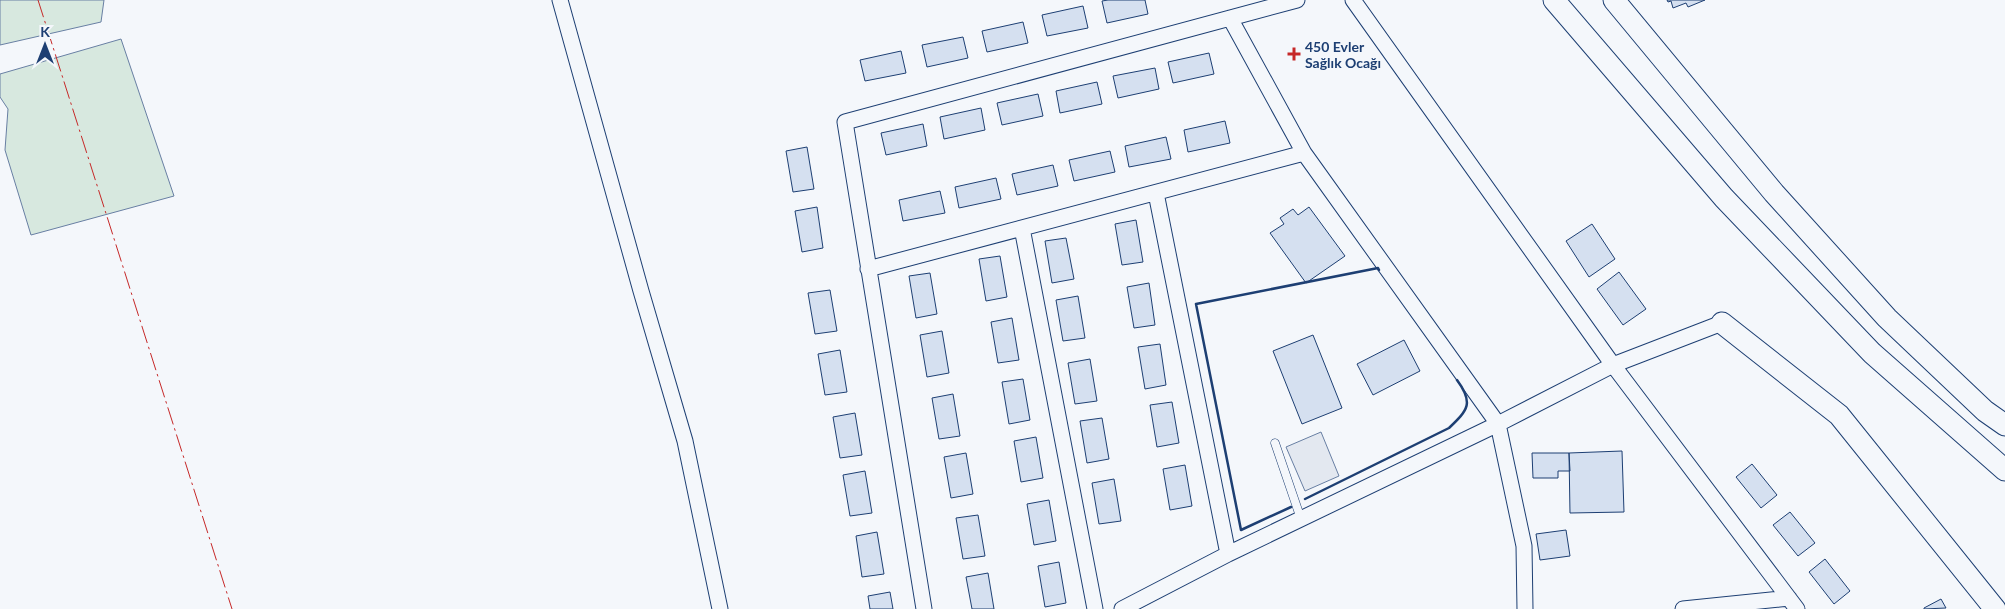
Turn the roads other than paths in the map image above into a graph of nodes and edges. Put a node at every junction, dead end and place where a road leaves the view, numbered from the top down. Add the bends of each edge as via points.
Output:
1 (560, 0) edge
2 (1297, 0) edge
3 (1354, 0) edge
4 (1554, 0) edge
5 (1614, 0) edge
6 (1230, 18) junction
7 (1304, 153) junction
8 (1156, 193) junction
9 (1022, 228) junction
10 (868, 269) junction
11 (1722, 323) joint
12 (1613, 365) junction
13 (1498, 424) junction
14 (2005, 425) edge
15 (1276, 443) dead end
16 (2005, 470) edge
17 (1301, 519) junction
18 (1228, 554) junction
19 (1793, 603) edge
20 (1989, 607) edge
21 (720, 609) edge
22 (924, 609) edge
23 (1095, 609) edge
24 (1122, 609) edge
25 (1525, 609) edge
26 (1683, 609) edge

1 - 21 street via 685,441
2 - 6 street
3 - 12 street
4 - 16 street via 1724,198 1872,354
5 - 14 street via 1774,193 1887,318 1985,411
6 - 7 street
6 - 10 street via 845,122
7 - 8 street
7 - 13 street
8 - 9 street
8 - 18 street
9 - 10 street
9 - 23 street
10 - 22 street
11 - 12 street
11 - 20 street via 1839,415
12 - 13 street
12 - 19 street
13 - 17 street
13 - 25 street via 1524,546
15 - 17 lane
17 - 18 street
18 - 24 street
19 - 26 street

